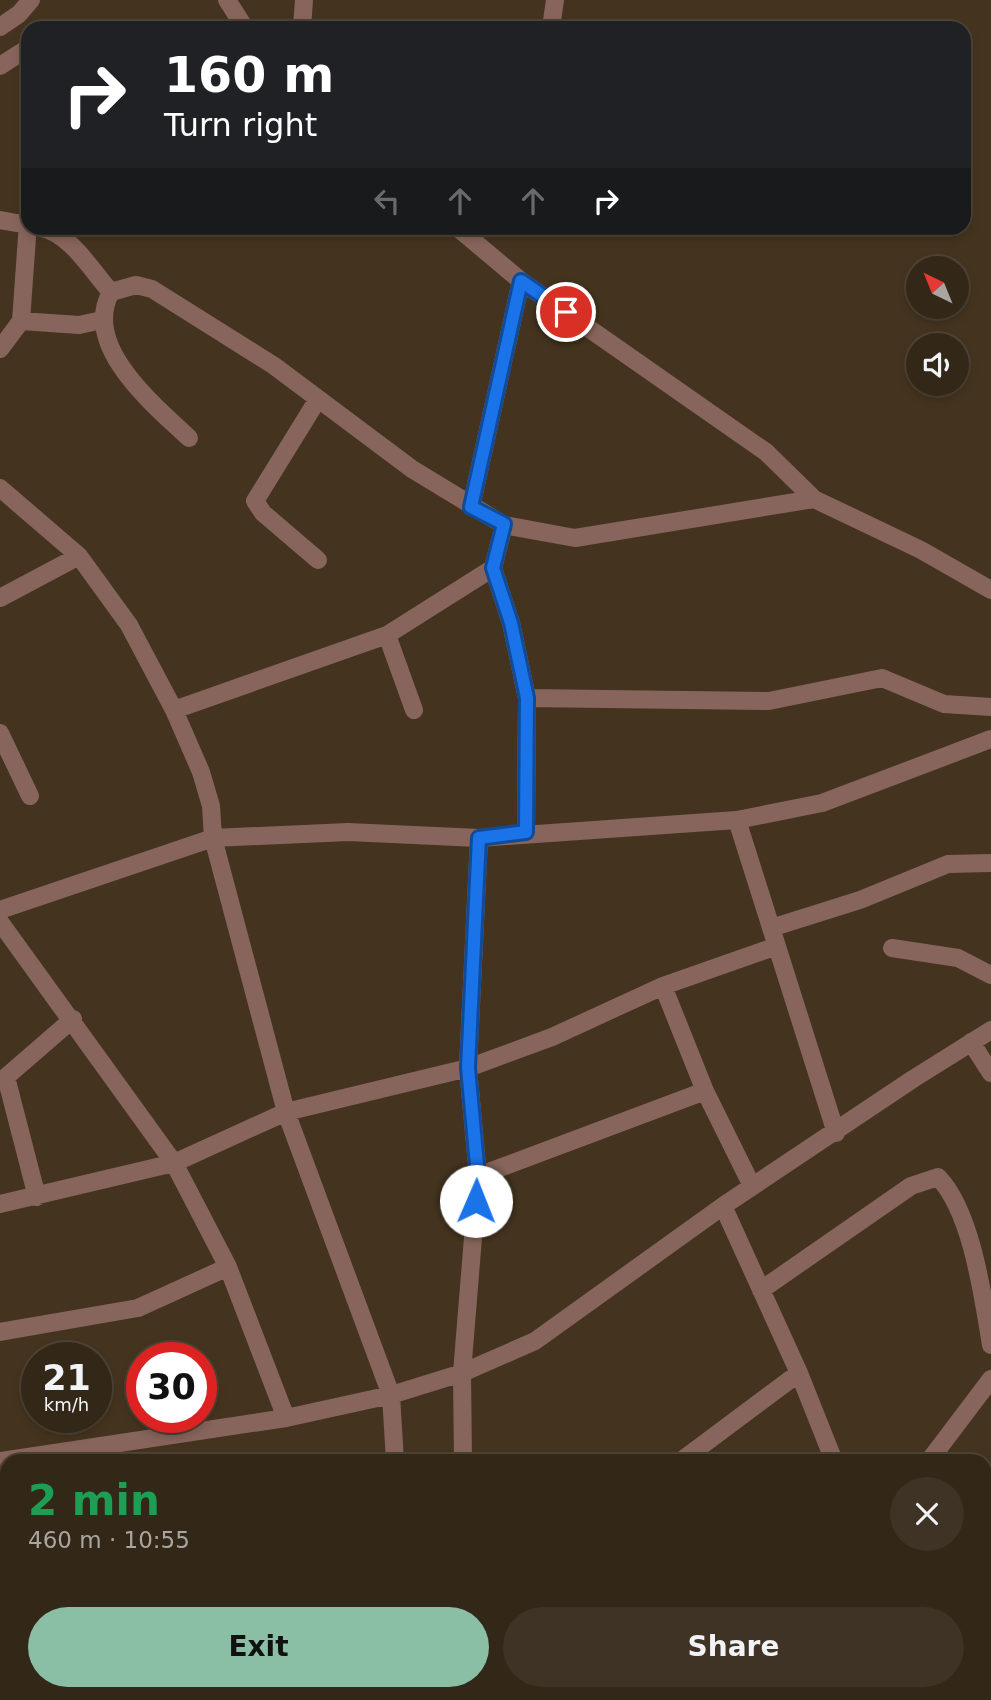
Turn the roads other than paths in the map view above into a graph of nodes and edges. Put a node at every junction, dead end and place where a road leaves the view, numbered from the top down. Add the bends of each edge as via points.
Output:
1 (31, 0) edge
2 (227, 0) edge
3 (304, 0) edge
4 (555, 0) edge
5 (241, 21) edge
6 (302, 21) edge
7 (552, 21) edge
8 (0, 27) edge
9 (21, 52) edge
10 (0, 66) edge
11 (0, 220) edge
12 (21, 223) edge
13 (27, 235) edge
14 (60, 235) edge
15 (466, 235) edge
16 (521, 281) junction
17 (111, 292) junction
18 (102, 320) junction
19 (21, 321) junction
20 (0, 348) edge
21 (318, 399) junction
22 (189, 438) dead end
23 (0, 488) edge
24 (814, 499) junction
25 (471, 507) junction
26 (504, 524) junction
27 (79, 556) junction
28 (318, 560) dead end
29 (493, 568) junction
30 (991, 590) edge
31 (0, 598) edge
32 (387, 635) junction
33 (527, 698) junction
34 (991, 706) edge
35 (174, 710) junction
36 (414, 710) dead end
37 (0, 733) edge
38 (991, 739) edge
39 (30, 796) dead end
40 (737, 820) junction
41 (526, 832) junction
42 (213, 838) junction
43 (479, 838) junction
44 (991, 863) edge
45 (0, 910) edge
46 (0, 922) edge
47 (771, 928) junction
48 (777, 946) junction
49 (892, 948) dead end
50 (991, 975) edge
51 (663, 986) junction
52 (73, 1019) junction
53 (991, 1031) edge
54 (971, 1042) junction
55 (468, 1068) junction
56 (991, 1073) edge
57 (3, 1076) edge
58 (705, 1091) junction
59 (286, 1112) junction
60 (836, 1133) junction
61 (174, 1163) junction
62 (478, 1176) junction
63 (752, 1186) junction
64 (37, 1197) junction
65 (0, 1204) edge
66 (723, 1206) junction
67 (984, 1257) edge
68 (228, 1266) junction
69 (761, 1290) junction
70 (0, 1332) edge
71 (991, 1345) edge
72 (462, 1373) junction
73 (799, 1373) junction
74 (991, 1380) edge
75 (391, 1395) junction
76 (286, 1418) junction
77 (47, 1454) edge
78 (395, 1454) edge
79 (463, 1454) edge
80 (690, 1454) edge
81 (831, 1454) edge
82 (934, 1454) edge

1 - 8 street
2 - 5 street
3 - 6 street
4 - 7 street
9 - 10 street
11 - 12 street
13 - 19 street
14 - 17 street
15 - 16 street
16 - 24 street via 766,452
16 - 25 street
17 - 18 street via 103,305
17 - 21 street via 136,285 152,289
18 - 19 street via 79,325
18 - 22 street via 128,378
19 - 20 street
21 - 25 street
21 - 28 street via 255,501
23 - 27 street
24 - 26 street via 575,538
24 - 30 street via 921,550
25 - 26 street
26 - 29 street
27 - 31 street
27 - 35 street via 129,625
29 - 32 street
29 - 33 street
32 - 35 street
32 - 36 street
33 - 34 street via 769,701 882,678 944,704
33 - 41 street
35 - 42 street via 207,787
37 - 39 street
38 - 40 street via 822,803
40 - 41 street
40 - 47 street
41 - 43 street
42 - 43 street via 348,832
42 - 45 street
42 - 59 street
43 - 55 street
44 - 47 street via 948,864 860,900
46 - 52 street
47 - 48 street
48 - 51 street
48 - 60 street
49 - 50 street via 958,958
51 - 55 street via 552,1037
51 - 58 street
52 - 57 street
52 - 61 street
53 - 54 street
54 - 56 street
54 - 60 street
55 - 59 street
55 - 62 street
57 - 64 street
58 - 62 street
58 - 63 street
59 - 61 street
59 - 75 street
60 - 63 street
61 - 64 street
61 - 68 street
62 - 72 street
63 - 66 street
64 - 65 street
66 - 69 street
66 - 72 street via 534,1341
67 - 69 street via 949,1188 939,1177 928,1178
67 - 71 street
68 - 70 street via 138,1308
68 - 76 street
69 - 73 street
72 - 75 street
72 - 79 street
73 - 80 street
73 - 81 street
74 - 82 street
75 - 76 street
75 - 78 street
76 - 77 street

